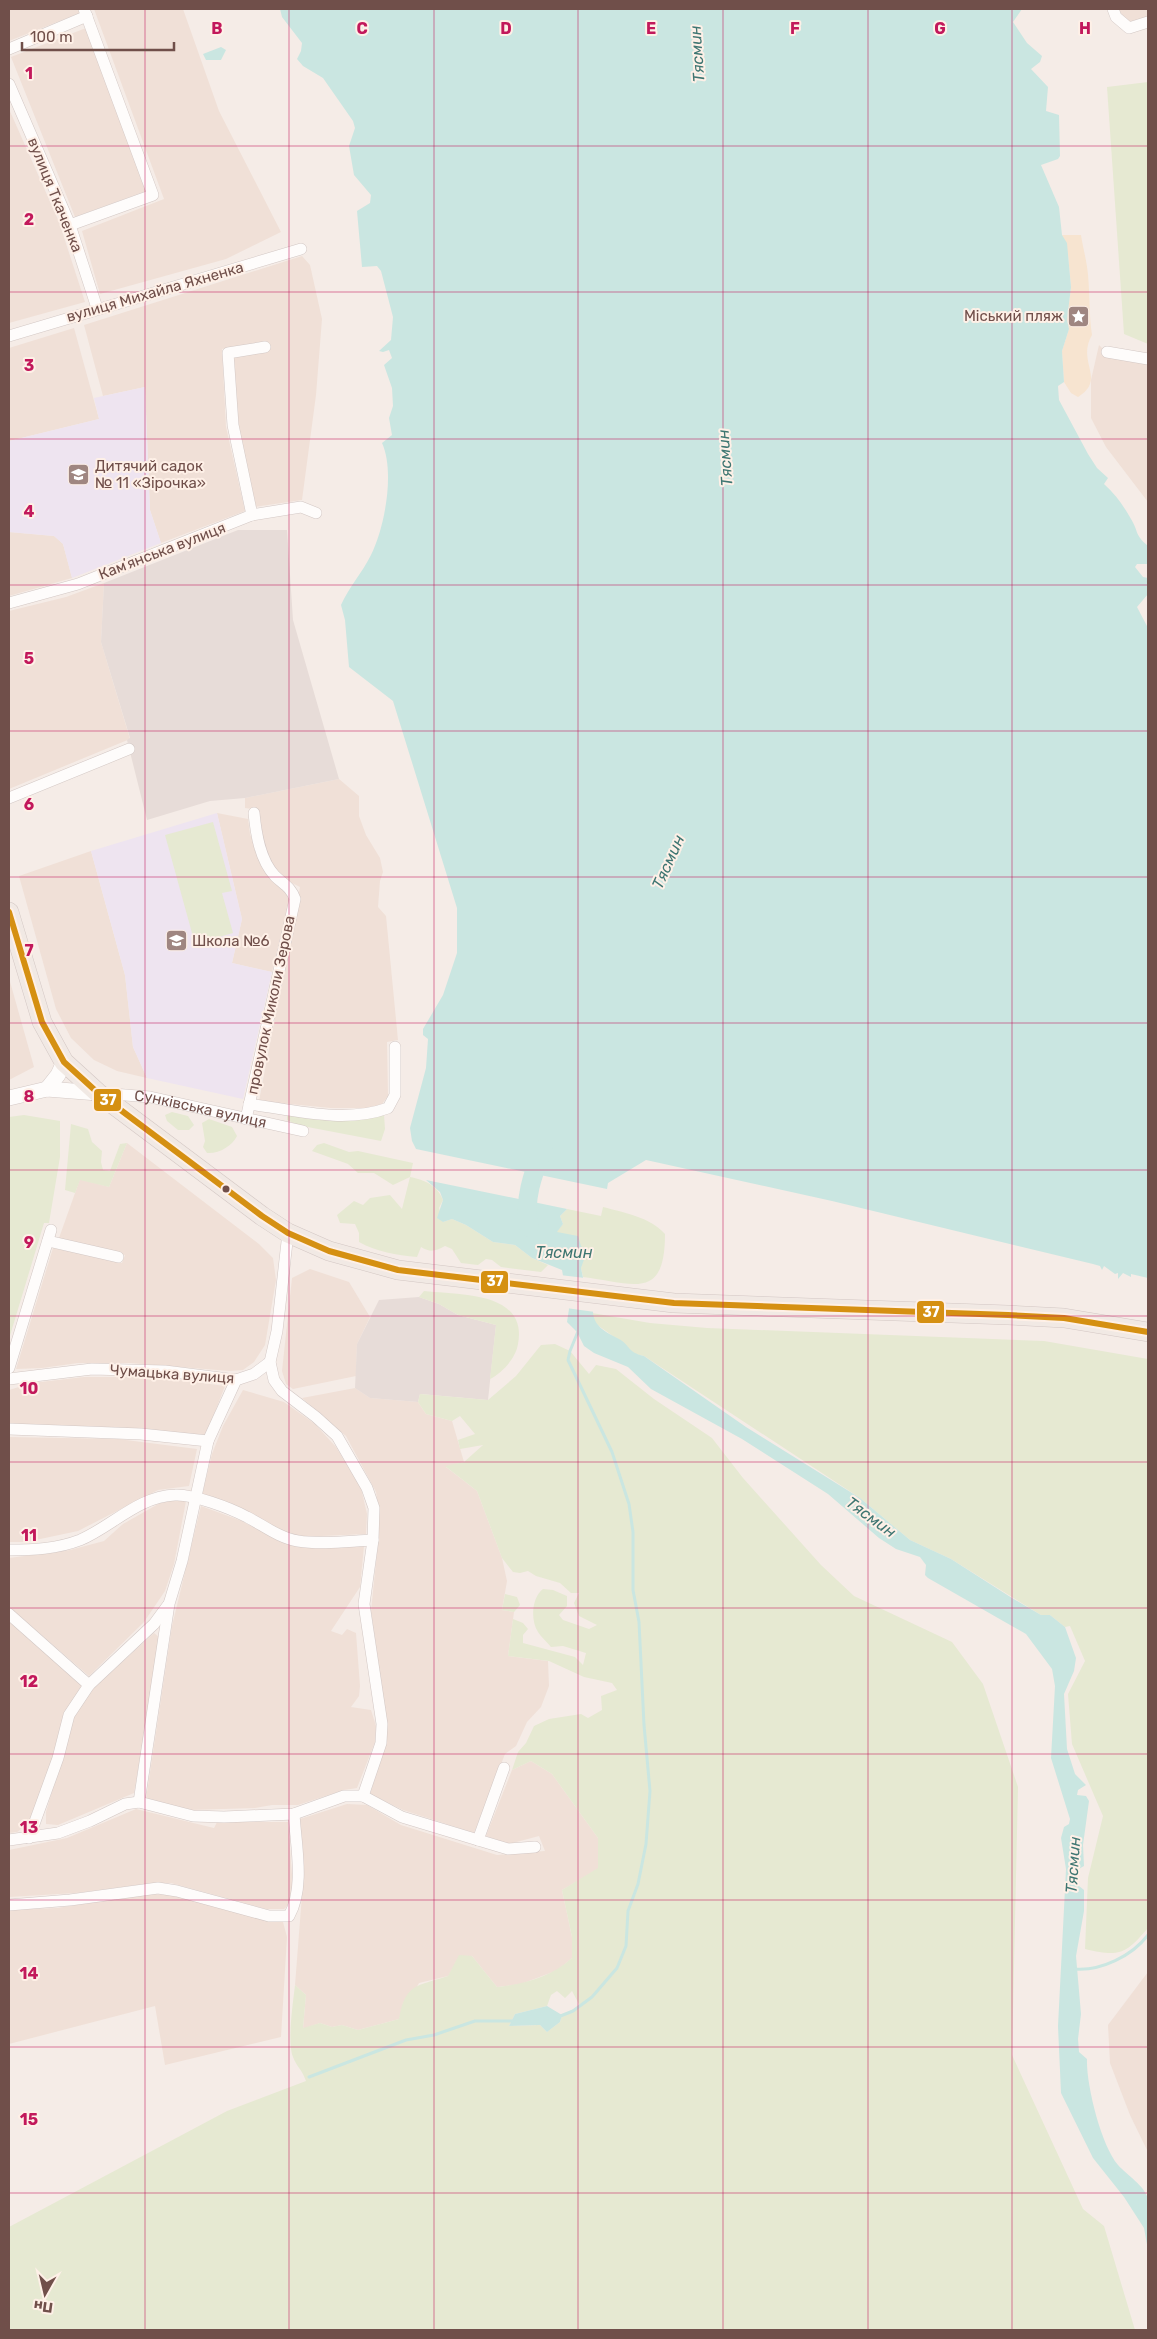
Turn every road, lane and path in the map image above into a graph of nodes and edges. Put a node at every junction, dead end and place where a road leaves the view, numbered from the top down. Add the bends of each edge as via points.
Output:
1 (1113, 9) edge
2 (85, 12) edge
3 (1148, 22) edge
4 (9, 49) edge
5 (9, 84) edge
6 (70, 225) junction
7 (301, 249) dead end
8 (97, 308) junction
9 (9, 336) edge
10 (265, 347) dead end
11 (1107, 352) dead end
12 (1148, 359) edge
13 (316, 513) dead end
14 (252, 515) junction
15 (9, 603) edge
16 (129, 749) dead end
17 (9, 798) edge
18 (254, 813) dead end
19 (9, 912) edge
20 (395, 1047) dead end
21 (64, 1062) junction
22 (47, 1089) junction
23 (98, 1093) junction
24 (9, 1098) edge
25 (249, 1104) junction
26 (246, 1119) junction
27 (303, 1131) dead end
28 (51, 1230) dead end
29 (288, 1234) junction
30 (48, 1241) junction
31 (118, 1257) dead end
32 (1148, 1332) edge
33 (270, 1362) junction
34 (9, 1368) edge
35 (254, 1374) junction
36 (9, 1379) edge
37 (236, 1380) junction
38 (274, 1380) junction
39 (9, 1429) edge
40 (208, 1441) junction
41 (194, 1498) junction
42 (374, 1540) junction
43 (9, 1550) edge
44 (169, 1604) junction
45 (9, 1614) edge
46 (89, 1685) junction
47 (504, 1768) dead end
48 (362, 1796) junction
49 (138, 1802) junction
50 (294, 1814) junction
51 (29, 1838) junction
52 (9, 1840) edge
53 (478, 1840) junction
54 (535, 1847) dead end
55 (9, 1905) edge

1 - 3 street via 1116,17 1129,28
2 - 4 street
2 - 6 street via 153,195
5 - 6 street, вулиця Ткаченка
6 - 8 street, вулиця Ткаченка
7 - 8 street, вулиця Михайла Яхненка
8 - 9 street, вулиця Михайла Яхненка
10 - 14 street via 228,353 234,426
11 - 12 street
13 - 14 street, Камʼянська вулиця via 300,507
14 - 15 street, Камʼянська вулиця via 78,584
16 - 17 street
18 - 25 street, провулок Миколи Зерова via 256,833 267,866 292,890 295,899
19 - 21 main road via 42,1022
20 - 25 street, Сунківська вулиця via 395,1095 388,1108 359,1115
21 - 22 street
21 - 23 main road
22 - 23 street, Сунківська вулиця
22 - 24 street, Сунківська вулиця
23 - 26 street, Сунківська вулиця via 150,1097
23 - 29 main road
25 - 26 street, провулок Миколи Зерова
26 - 27 street, Сунківська вулиця
28 - 30 street
29 - 32 main road via 398,1270 639,1300 1064,1318
29 - 33 street via 282,1297
30 - 31 street
30 - 34 street
33 - 35 street, Чумацька вулиця
33 - 38 street
35 - 37 street, Чумацька вулиця
35 - 38 street
36 - 37 street, Чумацька вулиця via 92,1369 165,1371
37 - 40 street
38 - 42 street via 282,1391 337,1436 367,1488 374,1508
39 - 40 street via 141,1434
40 - 41 street
41 - 42 street via 245,1516 281,1536 298,1541
41 - 43 street via 175,1494 159,1497 80,1540 58,1546
41 - 44 street via 182,1561
42 - 48 street via 364,1604 382,1724 381,1743
44 - 46 street via 154,1624
44 - 49 street
45 - 46 street
46 - 51 street via 69,1715 58,1758
47 - 53 street
48 - 50 street via 344,1796
48 - 53 street via 402,1817
49 - 50 street via 193,1816
49 - 51 street via 125,1804 58,1833
50 - 55 street via 298,1885 295,1905 289,1916 269,1916 177,1890 158,1888
51 - 52 street
53 - 54 street via 508,1849

